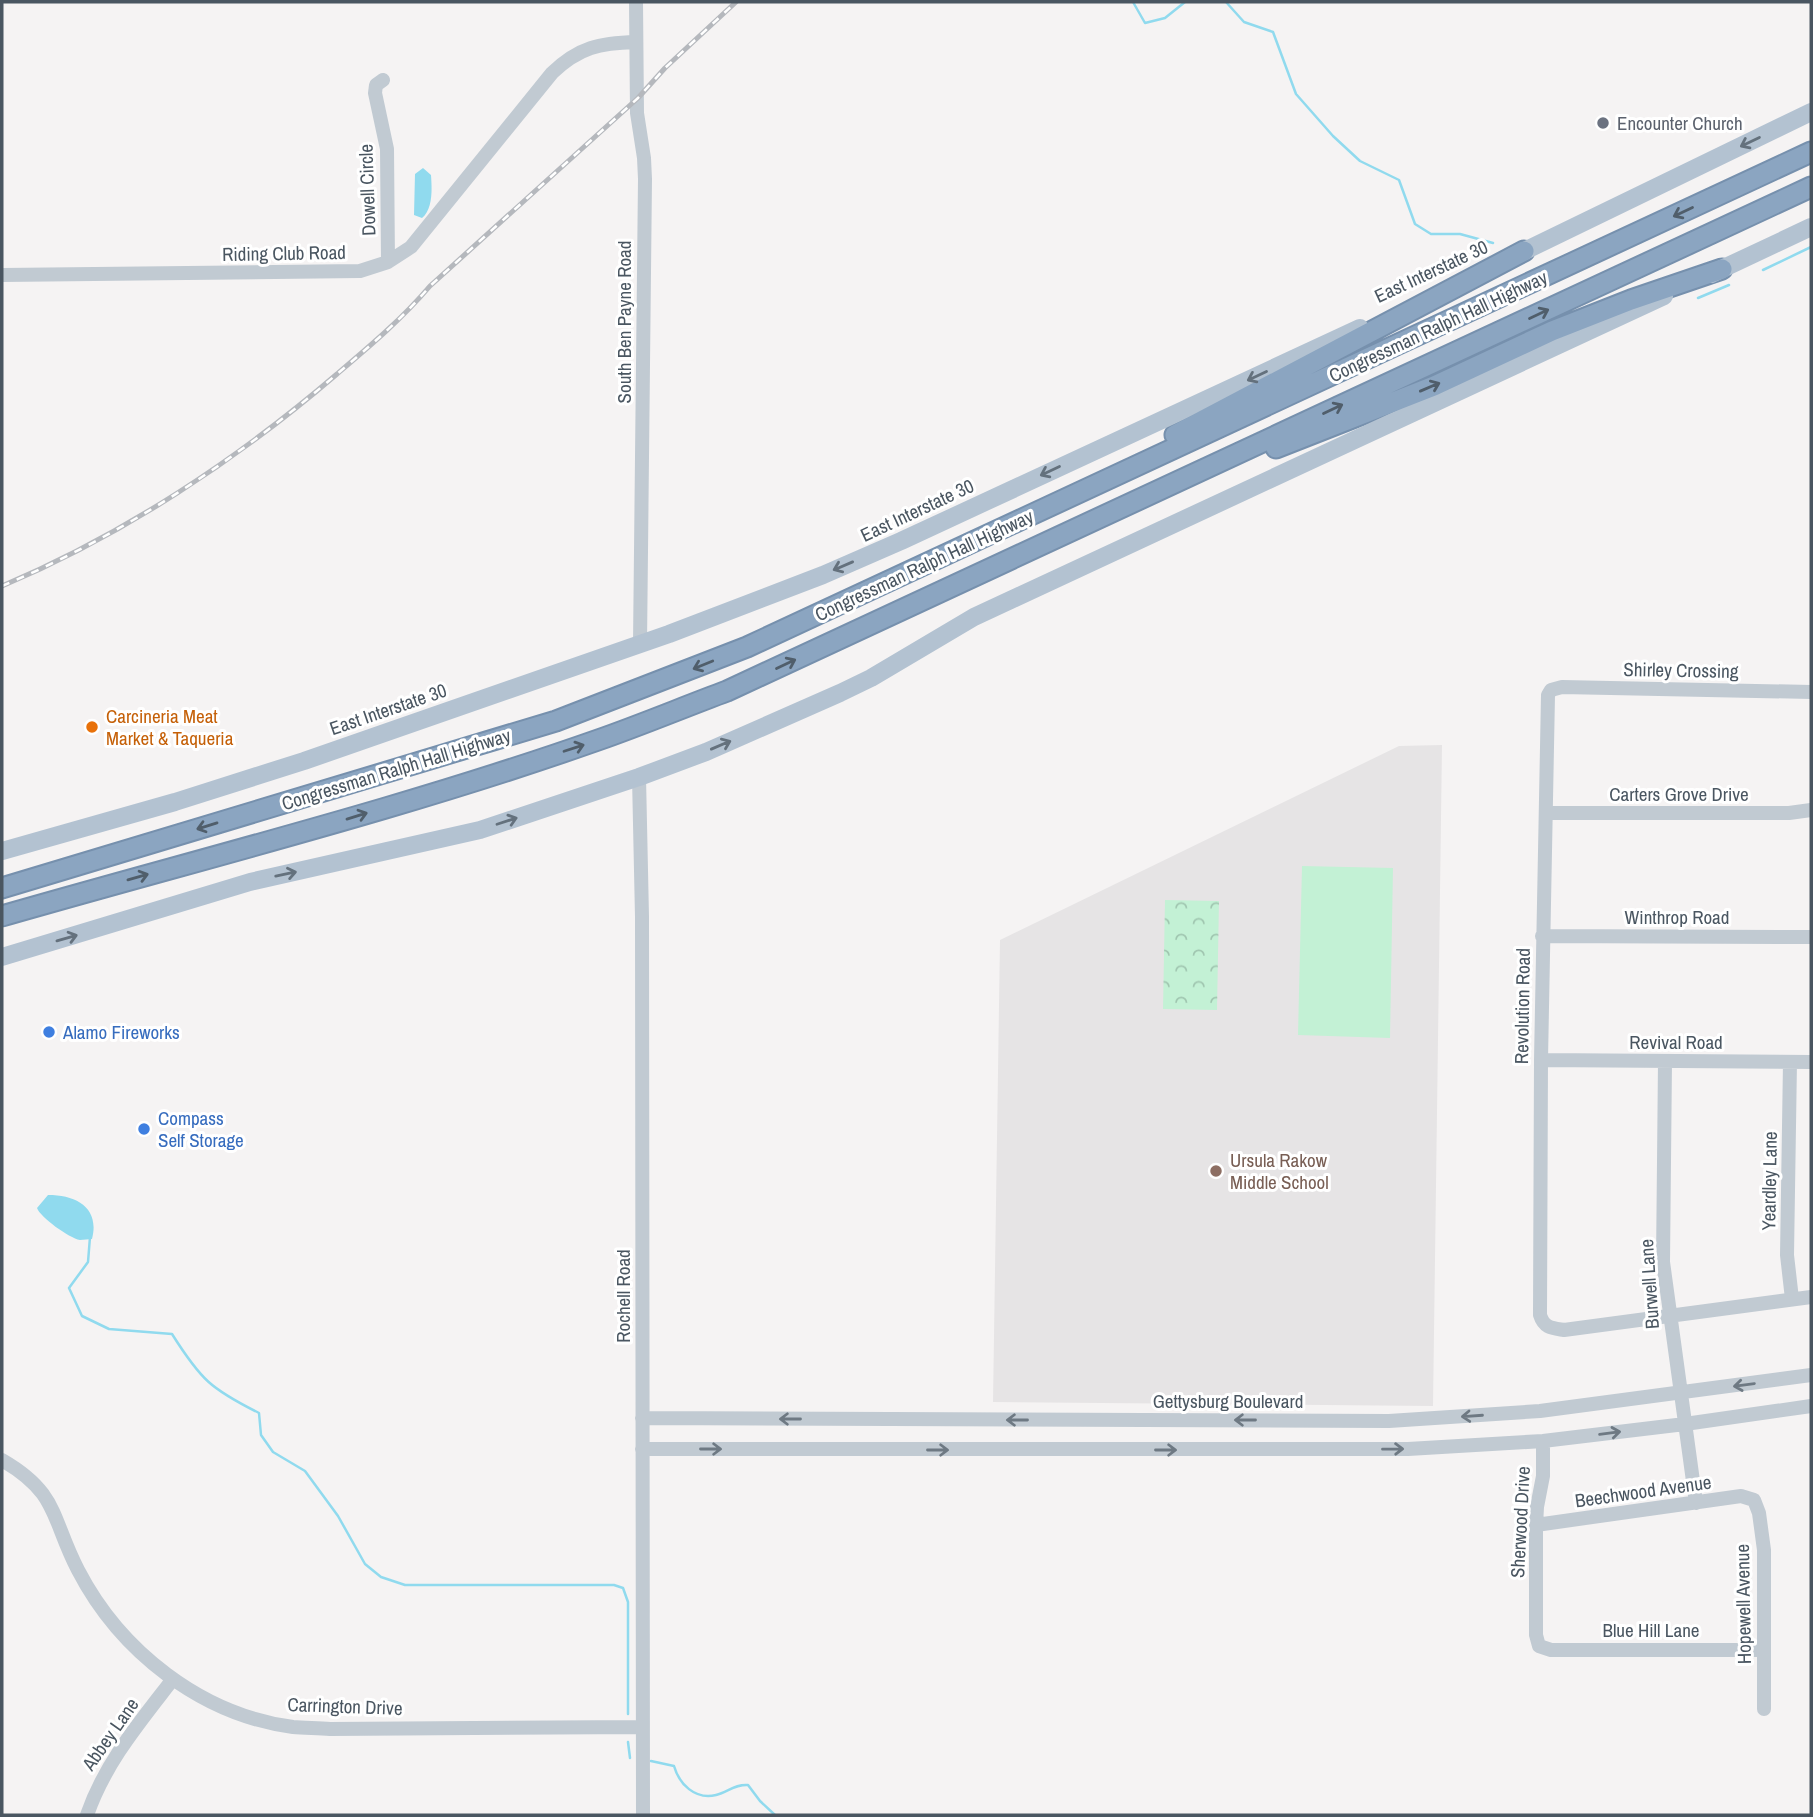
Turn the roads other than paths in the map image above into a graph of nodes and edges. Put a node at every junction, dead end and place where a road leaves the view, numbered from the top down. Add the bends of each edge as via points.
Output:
1 (636, 2) edge
2 (636, 42) junction
3 (383, 80) dead end
4 (1811, 112) edge
5 (1811, 152) edge
6 (1811, 187) edge
7 (1811, 228) edge
8 (1524, 251) junction
9 (388, 262) junction
10 (1722, 269) junction
11 (2, 275) edge
12 (1183, 481) junction
13 (855, 597) junction
14 (640, 644) junction
15 (1551, 690) joint
16 (1811, 692) edge
17 (639, 777) junction
18 (1811, 810) edge
19 (1546, 813) junction
20 (2, 851) edge
21 (7, 885) edge
22 (2, 916) edge
23 (1542, 936) junction
24 (1811, 937) edge
25 (2, 957) edge
26 (1541, 1060) junction
27 (1665, 1060) junction
28 (1790, 1062) junction
29 (1811, 1062) edge
30 (1811, 1297) edge
31 (1792, 1299) junction
32 (1669, 1315) junction
33 (1811, 1375) edge
34 (1681, 1394) junction
35 (1811, 1406) edge
36 (642, 1419) junction
37 (1685, 1424) junction
38 (1543, 1441) junction
39 (642, 1449) junction
40 (2, 1460) edge
41 (1754, 1500) joint
42 (1696, 1503) junction
43 (1536, 1525) junction
44 (1539, 1646) joint
45 (1763, 1650) junction
46 (173, 1679) junction
47 (1764, 1709) dead end
48 (642, 1727) junction
49 (87, 1815) edge
50 (643, 1815) edge

1 - 2 street, South Ben Payne Road
2 - 9 street, Riding Club Road via 593,46 567,58 411,247
2 - 14 street, South Ben Payne Road via 636,113 645,179
3 - 9 street, Dowell Circle via 375,93 387,149
4 -> 8 main road, East Interstate 30
5 -> 13 highway, Congressman Ralph Hall Highway
12 -> 6 highway, Congressman Ralph Hall Highway
7 - 10 main road
8 - 13 highway
8 -> 14 main road, East Interstate 30 via 890,546
9 - 11 street, Riding Club Road via 360,271
12 -> 10 highway via 1434,386 1552,331
17 -> 10 main road via 840,693 974,617
22 -> 12 highway, Congressman Ralph Hall Highway via 331,823 597,740 727,691
13 -> 21 highway, Congressman Ralph Hall Highway via 747,647 556,721
14 - 20 main road, East Interstate 30 via 291,765
15 - 16 street, Shirley Crossing
15 - 19 street, Revolution Road via 1546,701
25 -> 17 main road via 250,882 480,830
17 - 36 street, Rochell Road
18 - 19 street, Carters Grove Drive
19 - 23 street, Revolution Road
23 - 24 street, Winthrop Road
23 - 26 street, Revolution Road
26 - 27 street, Revival Road
26 - 32 street, Revolution Road via 1542,1323 1564,1330
27 - 28 street, Revival Road
27 - 32 street, Burwell Lane via 1663,1262
28 - 29 street, Revival Road
28 - 31 street, Yeardley Lane via 1787,1255
30 - 31 street
31 - 32 street
32 - 34 street, Burwell Lane
33 -> 34 street, Gettysburg Boulevard
34 -> 36 street, Gettysburg Boulevard via 1540,1411 1389,1421
34 - 37 street, Burwell Lane
35 - 37 street
36 - 39 street, Rochell Road
38 -> 37 street
37 - 42 street, Burwell Lane
39 -> 38 street via 1408,1449
38 - 43 street, Sherwood Drive via 1544,1476
39 - 48 street, Rochell Road
40 - 46 street, Carrington Drive via 22,1472 53,1507 78,1570 117,1630
41 - 42 street, Beechwood Avenue via 1741,1496
41 - 45 street, Hopewell Avenue via 1764,1550
42 - 43 street, Beechwood Avenue
43 - 44 street, Sherwood Drive via 1535,1635
44 - 45 street, Blue Hill Lane via 1551,1650
45 - 47 street, Hopewell Avenue
46 - 48 street, Carrington Drive via 240,1713 292,1727
46 - 49 street, Abbey Lane via 114,1755
48 - 50 street, Rochell Road

